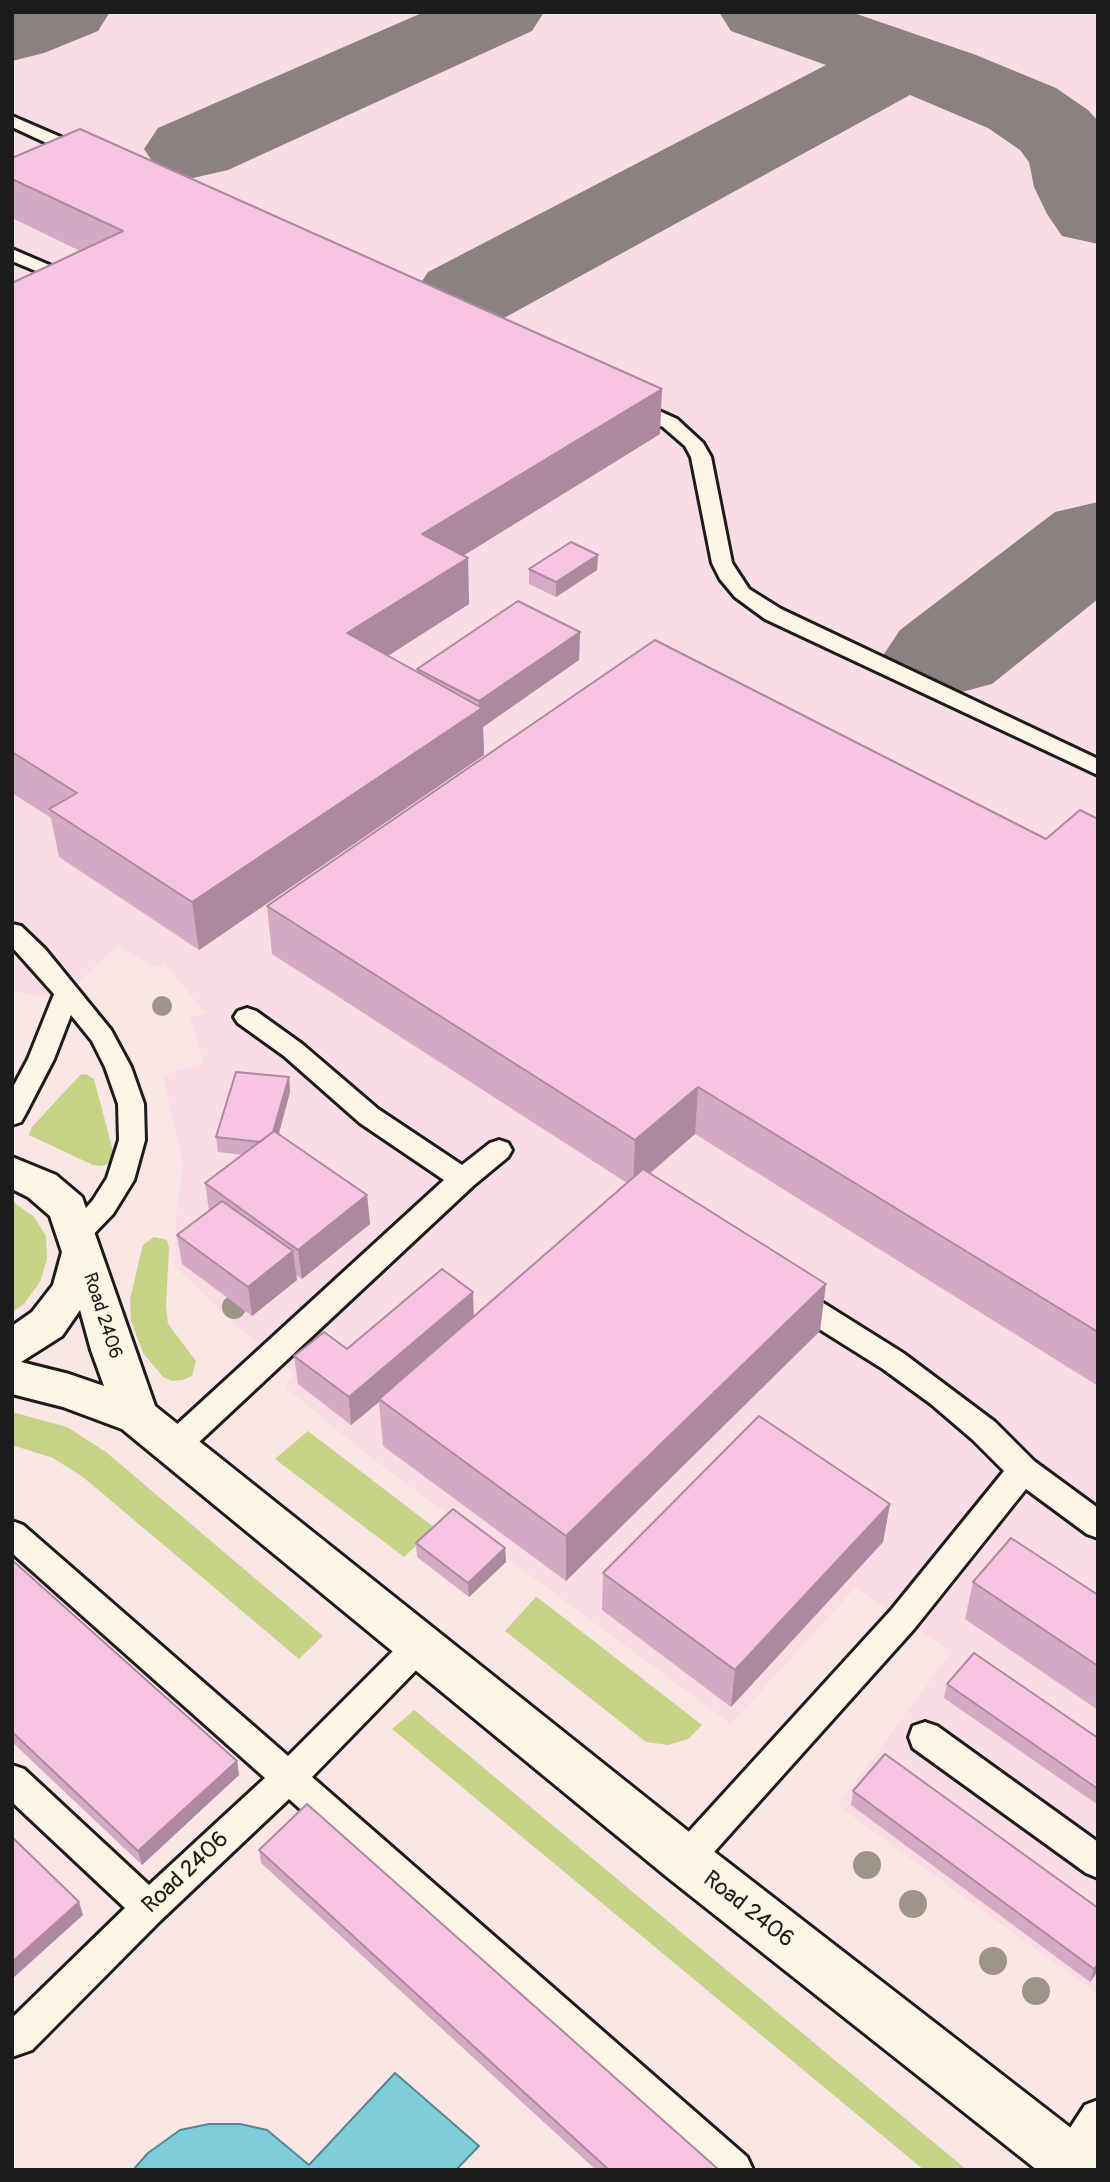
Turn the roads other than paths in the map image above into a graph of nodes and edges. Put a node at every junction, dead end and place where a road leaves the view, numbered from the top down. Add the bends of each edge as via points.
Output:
1 (12, 121) edge
2 (101, 162) edge
3 (12, 254) edge
4 (48, 271) edge
5 (616, 397) edge
6 (1098, 768) edge
7 (12, 932) edge
8 (66, 994) junction
9 (247, 1017) dead end
10 (12, 1115) edge
11 (499, 1150) dead end
12 (12, 1172) edge
13 (463, 1179) junction
14 (79, 1245) junction
15 (763, 1280) edge
16 (12, 1348) edge
17 (12, 1377) edge
18 (155, 1432) junction
19 (1023, 1470) junction
20 (1098, 1525) edge
21 (12, 1534) edge
22 (418, 1647) junction
23 (925, 1737) dead end
24 (287, 1779) junction
25 (12, 1780) edge
26 (685, 1860) junction
27 (1098, 1862) edge
28 (149, 1908) junction
29 (12, 2039) edge
30 (1098, 2118) edge
31 (1076, 2165) edge
32 (734, 2170) edge

1 - 2 lane
3 - 4 lane
5 - 6 lane via 670,423 693,443 701,457 722,563 742,593 773,614
7 - 8 lane
8 - 10 lane via 41,1059
8 - 14 lane via 102,1036 131,1104 132,1140 120,1180
9 - 13 lane via 369,1116
11 - 13 lane
12 - 14 street, Road 2406 via 42,1186 68,1208
13 - 18 lane
14 - 16 street, Road 2406 via 72,1290 47,1324
14 - 18 street, Road 2406 via 112,1350
15 - 19 lane via 893,1361 984,1431
17 - 18 street, Road 2406 via 69,1391
18 - 22 street, Road 2406
19 - 20 lane
19 - 26 lane via 903,1619
21 - 24 lane
22 - 24 lane, Road 2406
22 - 26 street, Road 2406
23 - 27 lane
24 - 28 lane, Road 2406
24 - 32 lane
25 - 28 lane
26 - 31 street, Road 2406
28 - 29 lane, Road 2406
30 - 31 lane

